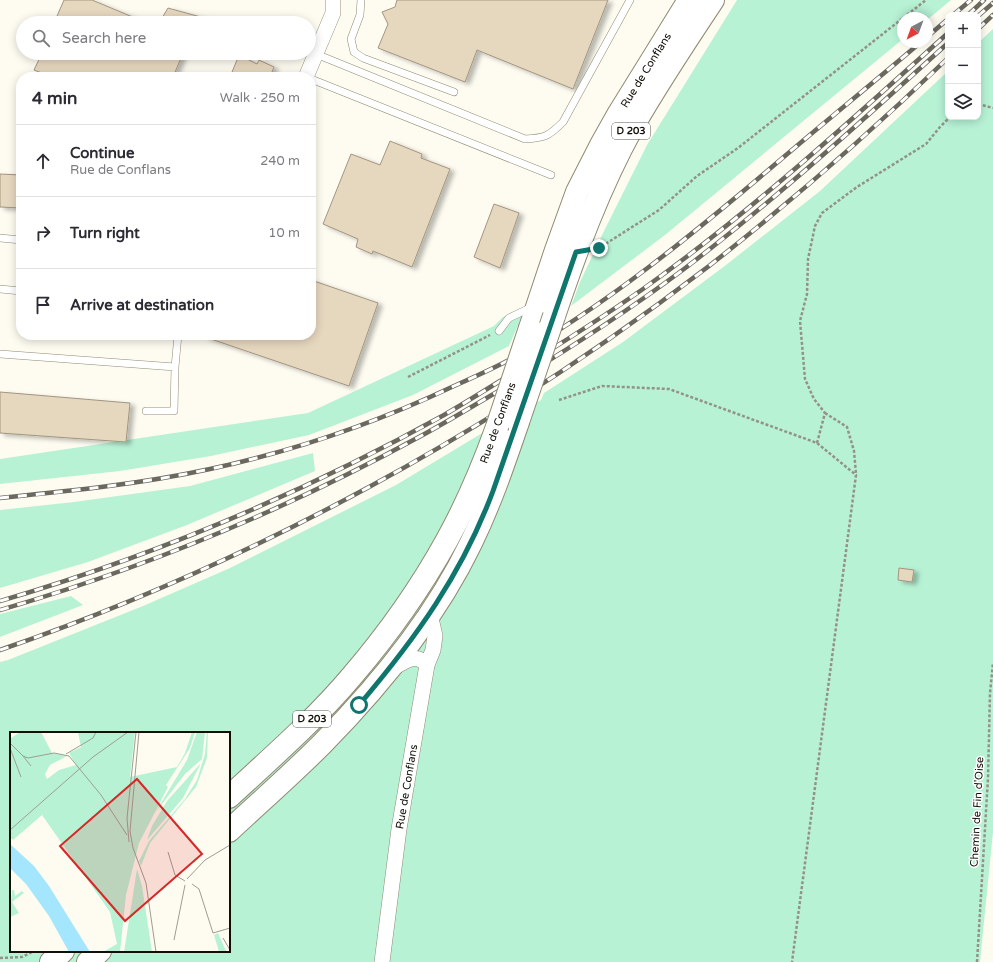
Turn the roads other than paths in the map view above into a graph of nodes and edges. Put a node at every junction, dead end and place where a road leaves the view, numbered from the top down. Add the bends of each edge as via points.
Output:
1 (333, 0) edge
2 (361, 0) edge
3 (630, 0) edge
4 (689, 0) edge
5 (713, 0) edge
6 (316, 54) joint
7 (313, 60) edge
8 (308, 72) edge
9 (316, 81) edge
10 (454, 92) dead end
11 (551, 175) dead end
12 (0, 238) edge
13 (16, 240) edge
14 (0, 289) edge
15 (16, 291) edge
16 (546, 310) junction
17 (499, 331) road end
18 (178, 340) edge
19 (0, 354) edge
20 (175, 367) junction
21 (146, 411) dead end
22 (430, 614) junction
23 (427, 665) junction
24 (386, 672) junction
25 (230, 796) edge
26 (230, 829) edge
27 (62, 952) edge
28 (99, 952) edge
29 (51, 962) edge
30 (88, 962) edge
31 (382, 962) edge

1 - 6 street via 333,13
2 - 10 lane via 360,15 351,39 354,52 363,58
3 - 6 lane via 563,122 552,133 540,138 525,139
4 - 16 main road, Rue de Conflans / D 203 via 619,113 577,192 556,250
5 - 16 main road, Rue de Conflans / D 203 via 632,129 600,193 576,252
7 - 8 street
9 - 11 lane
12 - 13 lane
14 - 15 lane
16 - 17 lane via 509,318
16 - 22 main road, Rue de Conflans / D 203, bridge via 518,422 484,517 459,567
16 - 25 main road, Rue de Conflans / D 203, bridge via 530,328 497,427 472,489 434,564 365,661 293,738
18 - 20 lane
19 - 20 lane
20 - 21 lane via 174,411
22 - 23 street, Rue de Conflans via 435,636
22 - 24 main road, Rue de Conflans / D 203
23 - 24 street via 418,658 413,658
23 - 31 street, Rue de Conflans via 399,829
24 - 26 main road, Rue de Conflans / D 203 via 359,705 320,745
27 - 29 main road
28 - 30 main road

